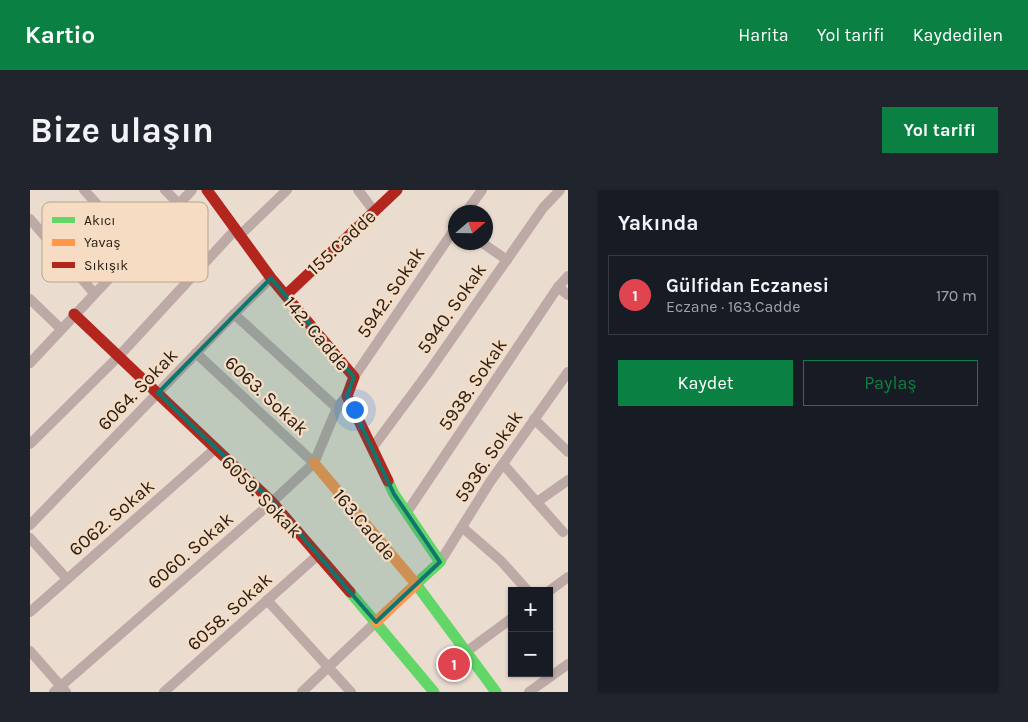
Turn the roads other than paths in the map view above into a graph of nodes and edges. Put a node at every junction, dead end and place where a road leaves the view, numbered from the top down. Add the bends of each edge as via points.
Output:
1 (84, 190) edge
2 (165, 190) edge
3 (192, 190) edge
4 (206, 190) edge
5 (287, 190) edge
6 (358, 190) edge
7 (397, 190) edge
8 (482, 190) edge
9 (560, 190) edge
10 (95, 202) edge
11 (177, 202) edge
12 (181, 202) edge
13 (471, 205) edge
14 (374, 211) junction
15 (30, 219) edge
16 (42, 233) edge
17 (237, 233) junction
18 (448, 239) edge
19 (493, 250) edge
20 (507, 260) junction
21 (208, 263) edge
22 (568, 276) edge
23 (271, 278) junction
24 (84, 282) edge
25 (105, 282) edge
26 (190, 282) edge
27 (558, 287) junction
28 (94, 293) junction
29 (286, 295) junction
30 (568, 295) edge
31 (30, 299) edge
32 (74, 314) junction
33 (234, 314) junction
34 (61, 329) junction
35 (196, 353) junction
36 (119, 356) junction
37 (30, 362) edge
38 (568, 372) edge
39 (354, 377) junction
40 (158, 393) junction
41 (347, 396) junction
42 (337, 408) junction
43 (534, 419) junction
44 (30, 444) edge
45 (216, 448) junction
46 (373, 448) junction
47 (568, 452) edge
48 (314, 463) junction
49 (503, 464) junction
50 (568, 480) edge
51 (272, 502) junction
52 (537, 502) junction
53 (407, 512) junction
54 (30, 525) edge
55 (462, 527) junction
56 (563, 532) dead end
57 (30, 538) edge
58 (318, 555) junction
59 (440, 562) junction
60 (568, 577) edge
61 (67, 580) junction
62 (416, 584) junction
63 (525, 587) edge
64 (553, 588) edge
65 (267, 600) junction
66 (30, 612) edge
67 (508, 621) edge
68 (376, 622) junction
69 (30, 651) edge
70 (466, 652) junction
71 (568, 664) edge
72 (329, 667) junction
73 (60, 690) edge
74 (164, 692) edge
75 (302, 692) edge
76 (351, 692) edge
77 (434, 692) edge
78 (496, 692) edge
79 (529, 692) edge

1 - 10 street
2 - 11 street
3 - 12 street
4 - 17 street, 142. Cadde
5 - 17 street
6 - 14 street
7 - 14 street, 155.Cadde
8 - 13 street
9 - 20 street, 5940. Sokak via 543,208
14 - 29 street, 155.Cadde
15 - 16 street
17 - 21 street
17 - 23 street, 142. Cadde
18 - 39 street, 5942. Sokak
19 - 20 street
20 - 46 street, 5940. Sokak
22 - 27 street, 5938. Sokak
23 - 29 street, 142. Cadde
23 - 33 street, 6064. Sokak
24 - 28 street
25 - 28 street
26 - 36 street
27 - 30 street
27 - 53 street, 5938. Sokak
28 - 32 street
29 - 39 street, 142. Cadde
31 - 34 street
32 - 34 street
32 - 36 street, 6059. Sokak
33 - 35 street, 6064. Sokak
33 - 42 street
34 - 37 street
35 - 40 street, 6064. Sokak
35 - 48 street, 6063. Sokak
36 - 40 street, 6059. Sokak
36 - 44 street
38 - 43 street, 5936. Sokak
39 - 41 street, 142. Cadde
40 - 45 street, 6059. Sokak
40 - 54 street, 6064. Sokak
41 - 42 street, 6060. Sokak
41 - 46 street, 142. Cadde
42 - 48 street, 6060. Sokak
43 - 47 street
43 - 49 street, 5936. Sokak
45 - 51 street, 6059. Sokak
45 - 61 street, 6062. Sokak
46 - 53 street, 142. Cadde via 394,494
48 - 51 street, 6060. Sokak
48 - 62 street, 163.Cadde
49 - 52 street
49 - 55 street, 5936. Sokak
50 - 52 street
51 - 58 street, 6059. Sokak
51 - 73 street, 6060. Sokak
52 - 56 street
53 - 59 street, 142. Cadde
55 - 59 street, 5936. Sokak
55 - 63 street via 502,561
57 - 61 street
58 - 65 street, 6058. Sokak
58 - 68 street, 6059. Sokak
59 - 62 street
60 - 64 street
61 - 66 street, 6062. Sokak
62 - 68 street
62 - 70 street, 163.Cadde
65 - 72 street
65 - 74 street, 6058. Sokak
67 - 70 street
68 - 72 street
68 - 77 street, 6059. Sokak
69 - 73 street
70 - 78 street, 163.Cadde
71 - 79 street
72 - 75 street
72 - 76 street

